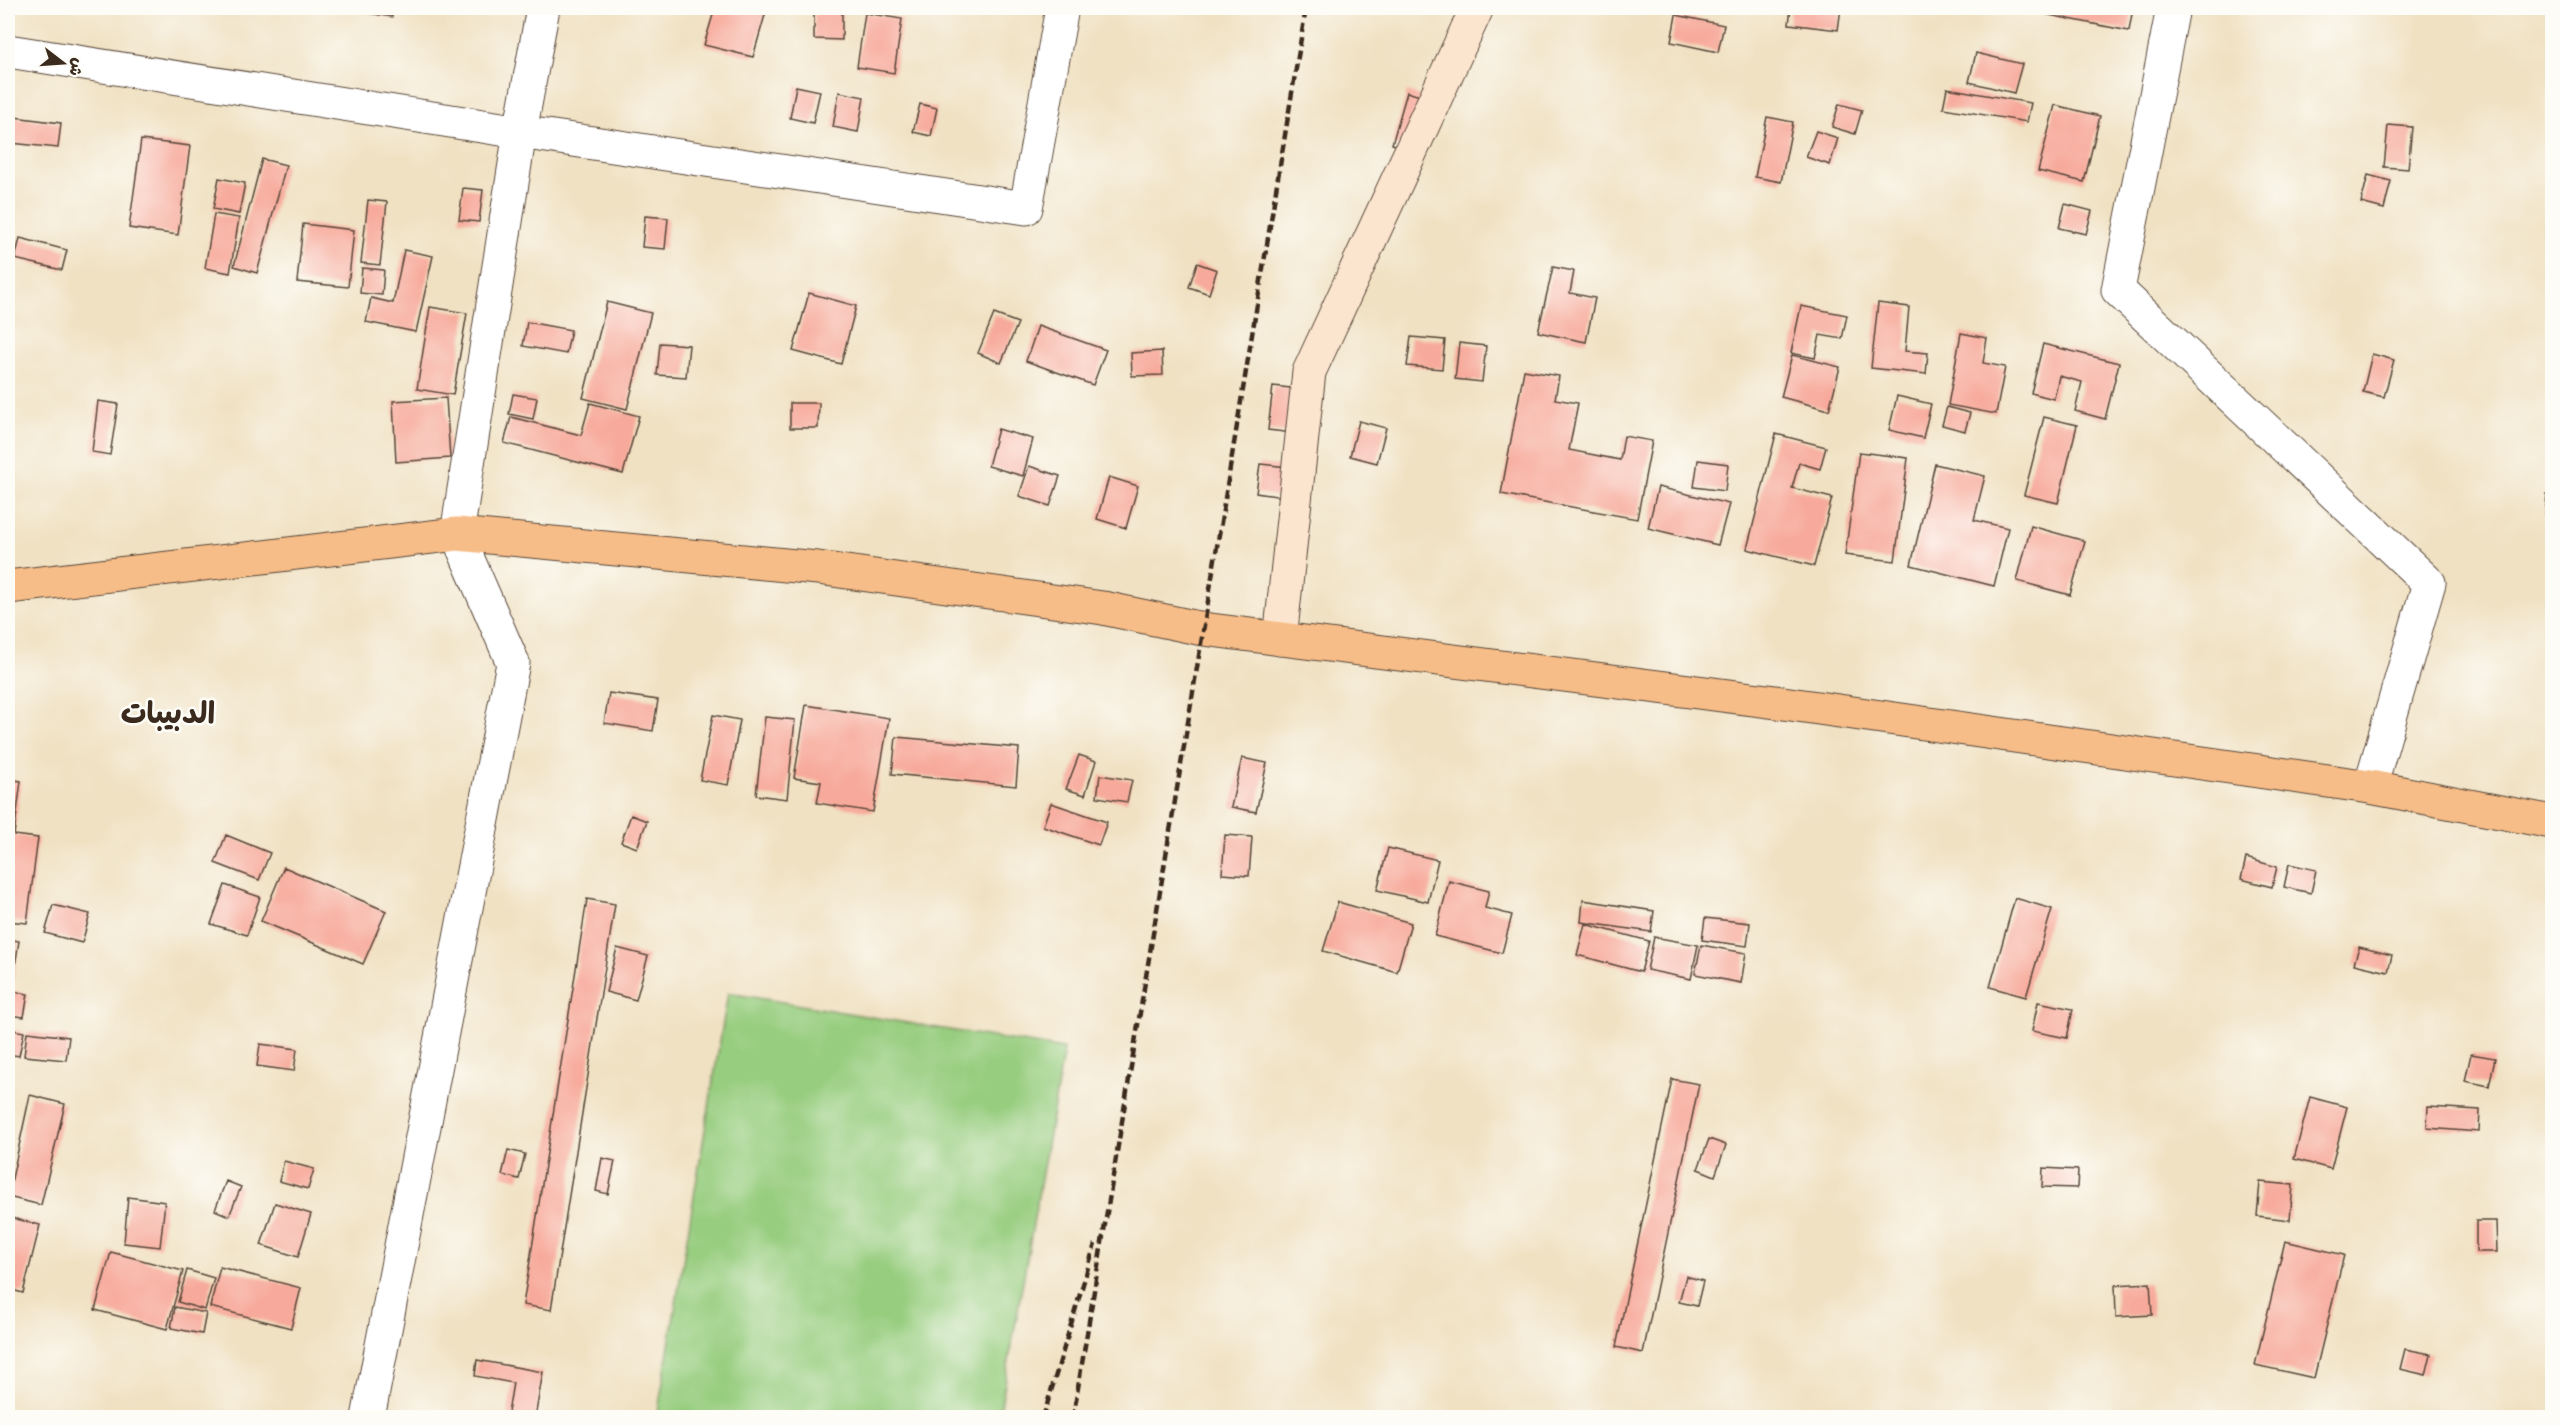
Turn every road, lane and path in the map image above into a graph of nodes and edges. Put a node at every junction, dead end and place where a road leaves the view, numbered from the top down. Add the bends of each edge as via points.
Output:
1 (543, 8) edge
2 (1062, 8) edge
3 (1477, 8) edge
4 (2173, 8) edge
5 (8, 51) edge
6 (520, 132) junction
7 (457, 534) junction
8 (8, 587) edge
9 (1280, 639) junction
10 (2370, 787) junction
11 (2553, 822) edge
12 (368, 1418) edge

1 - 6 street
2 - 6 street via 1026,207
3 - 9 street via 1309,372
4 - 10 street via 2118,290 2429,583
5 - 6 street
6 - 7 street
7 - 8 main road
7 - 9 main road via 818,568 1103,608 1203,629
7 - 12 street via 513,663
9 - 10 main road via 1776,702
10 - 11 main road

